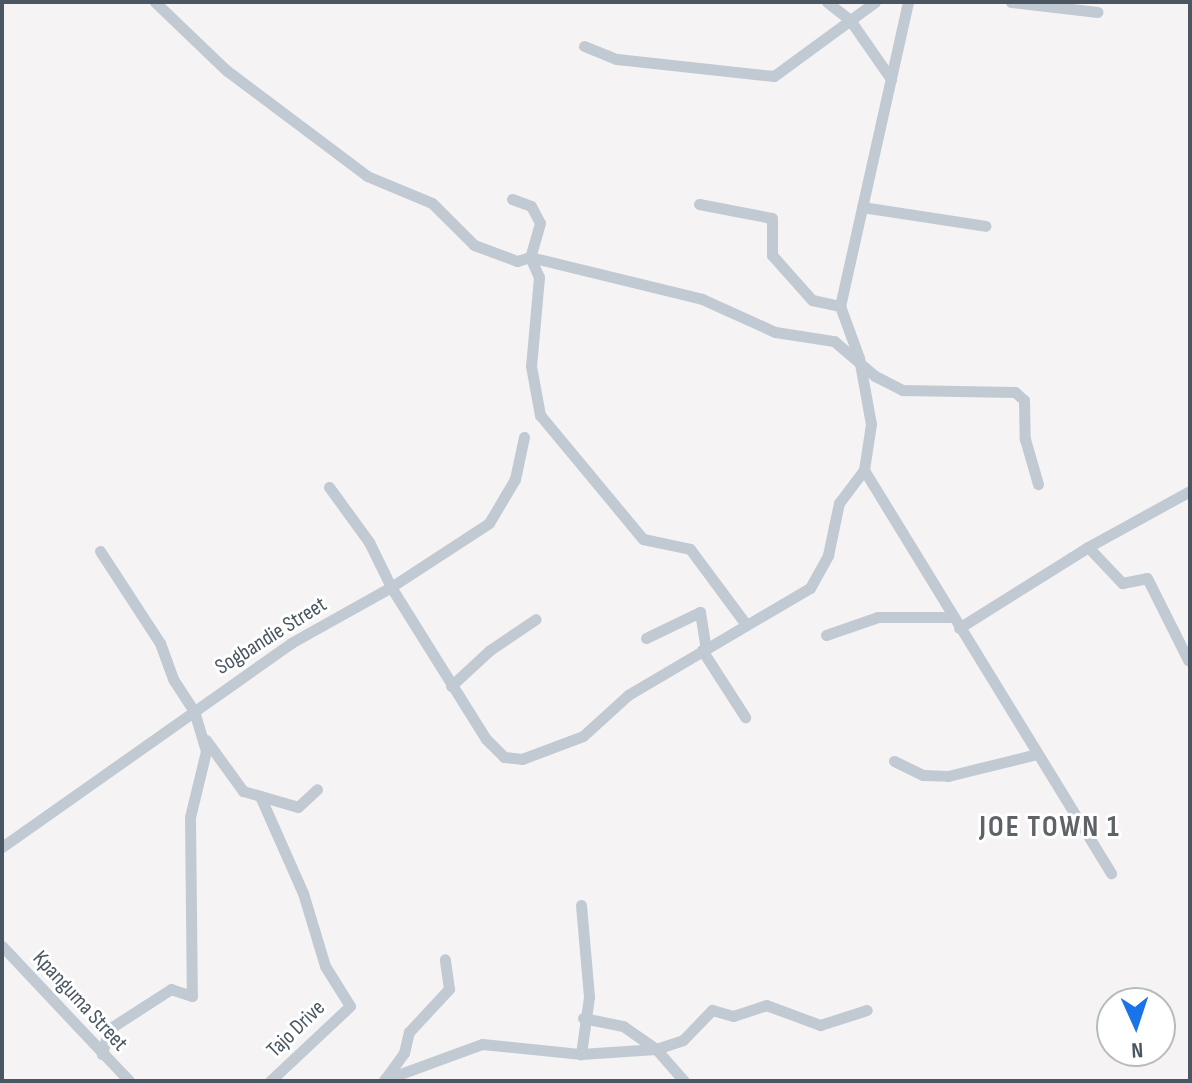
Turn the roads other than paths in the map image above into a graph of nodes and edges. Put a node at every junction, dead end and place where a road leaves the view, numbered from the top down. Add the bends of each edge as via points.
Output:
1 (155, 2) edge
2 (827, 2) edge
3 (875, 2) edge
4 (908, 2) edge
5 (1011, 2) edge
6 (1097, 12) dead end
7 (850, 20) junction
8 (584, 46) dead end
9 (891, 79) junction
10 (512, 199) dead end
11 (699, 204) dead end
12 (862, 207) junction
13 (986, 226) dead end
14 (530, 257) junction
15 (840, 306) junction
16 (859, 358) junction
17 (524, 437) dead end
18 (864, 470) junction
19 (1038, 484) dead end
20 (329, 487) dead end
21 (1190, 491) edge
22 (1088, 547) junction
23 (100, 551) dead end
24 (391, 587) junction
25 (536, 619) dead end
26 (956, 622) junction
27 (745, 623) junction
28 (826, 635) dead end
29 (646, 638) dead end
30 (704, 649) junction
31 (1188, 660) dead end
32 (451, 686) junction
33 (194, 711) junction
34 (745, 717) dead end
35 (201, 733) junction
36 (1037, 754) junction
37 (894, 761) dead end
38 (317, 789) dead end
39 (260, 796) junction
40 (2, 847) edge
41 (1111, 873) dead end
42 (581, 905) dead end
43 (2, 946) edge
44 (445, 959) dead end
45 (867, 1010) dead end
46 (583, 1018) junction
47 (656, 1049) junction
48 (102, 1054) junction
49 (581, 1054) junction
50 (383, 1080) edge
51 (129, 1081) edge
52 (270, 1081) edge
53 (684, 1081) edge

1 - 14 street via 226,70 367,176 432,203 474,245 517,261
2 - 7 street
3 - 7 street
4 - 9 street
5 - 6 street
7 - 8 street via 774,76 617,59
7 - 9 street
9 - 12 street
10 - 14 street via 531,206 540,223
11 - 15 street via 772,218 772,255 812,300
12 - 13 street
12 - 15 street
14 - 16 street via 702,299 775,332 834,341
14 - 27 street via 539,277 531,366 540,415 643,539 690,549
15 - 16 street
16 - 18 street via 871,424
16 - 19 street via 875,376 902,390 1015,392 1024,400 1025,439
17 - 24 street, Sogbandie Street via 515,479 489,523
18 - 26 street
18 - 27 street via 839,503 828,555 810,588
20 - 24 street via 369,542
21 - 22 street
22 - 26 street
22 - 31 street via 1122,583 1147,578
23 - 33 street via 160,643 173,679
24 - 32 street
24 - 33 street, Sogbandie Street via 291,643
25 - 32 street via 490,650
26 - 28 street via 878,617
26 - 36 street
27 - 30 street
29 - 30 street via 700,612
30 - 32 street via 628,695 583,736 522,759 504,757
30 - 34 street
33 - 35 street
33 - 40 street, Sogbandie Street
35 - 39 street via 243,791
35 - 48 street via 206,751 190,817 192,996 171,989 109,1029
36 - 37 street via 948,776 923,775
36 - 41 street
38 - 39 street via 298,807
39 - 52 street, Tajo Drive via 303,893 325,966 350,1006
42 - 46 street via 589,997
43 - 48 street, Kpanguma Street
44 - 50 street via 449,989 409,1032 404,1053
45 - 47 street via 820,1025 766,1005 733,1016 712,1010 683,1040
46 - 47 street via 623,1026
46 - 49 street
47 - 49 street
47 - 53 street
48 - 51 street, Kpanguma Street
49 - 50 street via 482,1044

